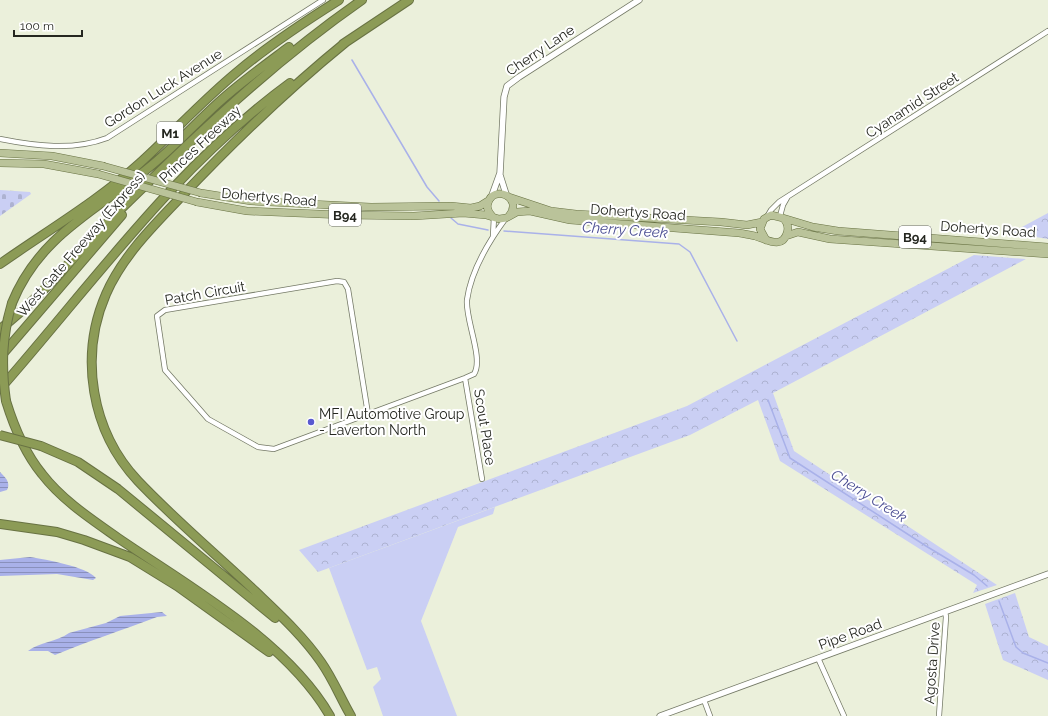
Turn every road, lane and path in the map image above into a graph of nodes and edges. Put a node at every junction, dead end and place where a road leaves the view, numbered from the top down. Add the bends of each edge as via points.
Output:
1 (322, 0) edge
2 (338, 0) edge
3 (361, 0) edge
4 (409, 0) edge
5 (639, 0) edge
6 (1048, 31) edge
7 (346, 42) junction
8 (0, 138) edge
9 (181, 149) junction
10 (0, 153) edge
11 (0, 163) edge
12 (500, 173) junction
13 (508, 196) junction
14 (788, 197) junction
15 (490, 199) junction
16 (493, 217) junction
17 (508, 217) junction
18 (782, 217) junction
19 (765, 219) junction
20 (786, 236) junction
21 (493, 237) junction
22 (766, 240) junction
23 (1048, 247) edge
24 (1048, 254) edge
25 (0, 264) edge
26 (0, 329) edge
27 (40, 343) junction
28 (0, 357) edge
29 (466, 378) junction
30 (0, 382) edge
31 (0, 388) edge
32 (368, 414) junction
33 (0, 435) edge
34 (482, 480) dead end
35 (0, 524) edge
36 (1048, 574) edge
37 (945, 612) junction
38 (818, 658) junction
39 (337, 692) junction
40 (704, 700) junction
41 (322, 702) junction
42 (330, 716) edge
43 (351, 716) edge
44 (660, 716) edge
45 (710, 716) edge
46 (844, 716) edge
47 (939, 716) edge

1 - 8 street, Gordon Luck Avenue via 107,138 84,145 66,146
2 - 25 highway, Princes Freeway / M1 via 291,31 237,72 114,184
3 - 9 highway, Princes Freeway / M1 via 286,57
3 - 41 highway, bridge via 310,32 239,85 153,165 57,236 35,260 23,279 6,322 2,354 6,400 11,419 24,448 52,486 106,529 254,632 279,653
4 - 7 highway, Princes Freeway
5 - 12 street, Cherry Lane via 507,86 504,97
6 - 14 street, Cyanamid Street
7 - 27 highway, Princes Freeway via 247,117 183,176 126,238
7 - 39 highway via 302,78 236,140 134,248 115,277 100,309 91,363 95,399 101,418 114,448 124,463 149,491 292,626 322,663
9 - 26 highway via 26,306
9 - 28 highway, West Gate Freeway (Express) / M1
10 - 15 main road, Dohertys Road / B94, bridge via 52,156 103,166 201,193 251,201 371,207 472,208
11 - 16 main road, Dohertys Road / B94, bridge via 44,164 98,174 197,202 255,211 383,216 463,213
12 - 13 street, Cherry Lane
12 - 15 street, Cherry Lane
13 - 15 main road, B94 via 498,194
13 - 17 main road via 513,204
13 - 19 main road, Dohertys Road / B94 via 533,206 562,213 721,222 747,226
14 - 18 street via 783,205
14 - 19 street, Cyanamid Street via 774,205
15 - 16 main road via 488,208
16 - 17 main road, B94
16 - 21 street
17 - 21 street
17 - 22 main road, Dohertys Road / B94 via 517,212 530,211 570,220 740,233
18 - 19 main road, B94 via 771,215
18 - 20 main road via 788,229
18 - 23 main road, Dohertys Road / B94 via 813,227 838,231
19 - 22 main road via 760,229
20 - 22 main road, B94 via 777,242
20 - 24 main road, Dohertys Road / B94 via 798,232 830,239
21 - 29 street via 470,280 467,302 477,367 474,374
27 - 30 highway
27 - 31 highway
29 - 32 street, Patch Circuit
29 - 34 street, Scout Place
32 - 32 street, Patch Circuit via 274,449 258,448 208,419 165,370 157,320 159,313 172,308 337,281 344,282 348,289
33 - 39 highway, bridge via 41,446 78,462 118,489 251,596 288,630 319,665
35 - 41 highway via 50,531 77,538 130,557 151,568 275,656
36 - 37 street, Pipe Road
37 - 38 street, Pipe Road
37 - 47 street, Agosta Drive
38 - 40 street, Pipe Road
38 - 46 street
39 - 43 highway
40 - 44 street, Pipe Road
40 - 45 street
41 - 42 highway

